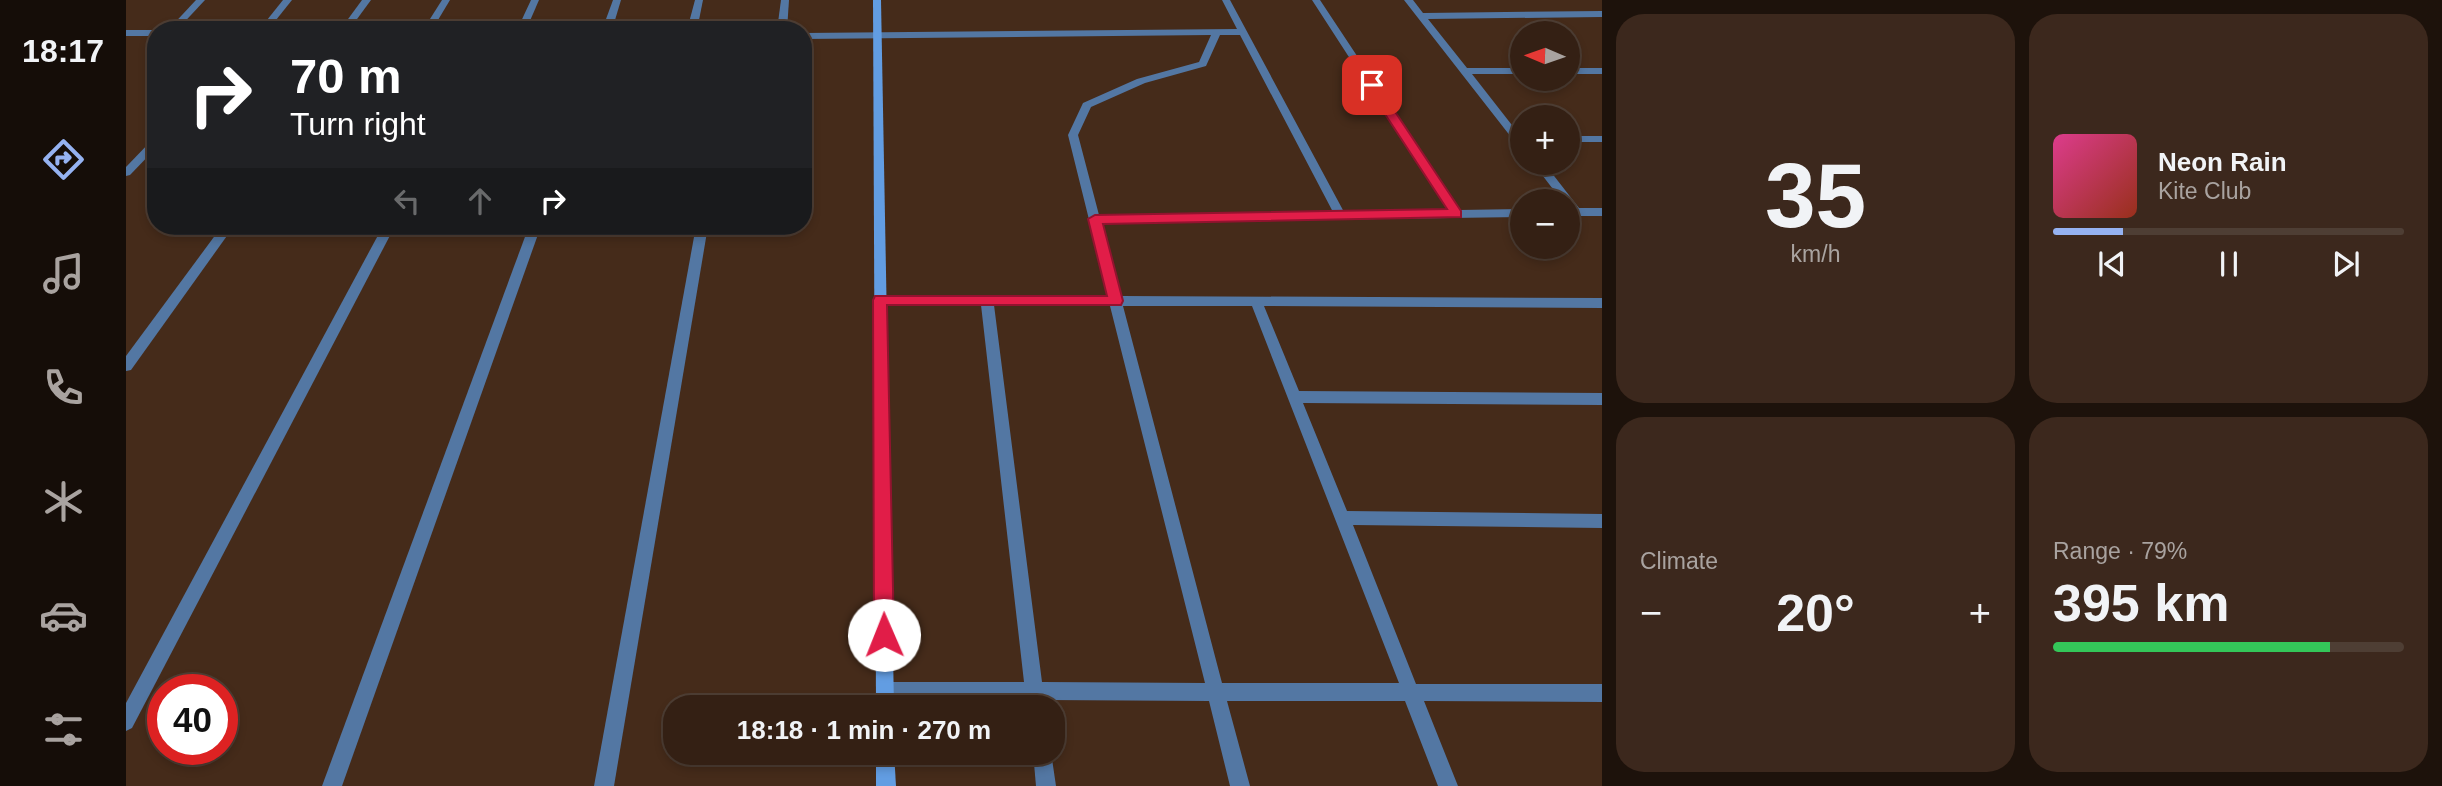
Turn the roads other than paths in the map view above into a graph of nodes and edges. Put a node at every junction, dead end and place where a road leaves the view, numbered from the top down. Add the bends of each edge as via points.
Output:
1 (201, 0) edge
2 (288, 0) edge
3 (367, 0) edge
4 (446, 0) edge
5 (536, 0) edge
6 (617, 0) edge
7 (699, 0) edge
8 (785, 0) edge
9 (877, 0) edge
10 (1226, 0) edge
11 (1316, 0) edge
12 (1408, 0) edge
13 (1602, 15) edge
14 (1421, 16) junction
15 (181, 21) edge
16 (270, 21) edge
17 (351, 21) edge
18 (433, 21) edge
19 (526, 21) edge
20 (610, 21) edge
21 (694, 21) edge
22 (783, 21) edge
23 (1217, 32) junction
24 (1243, 32) junction
25 (126, 33) edge
26 (147, 33) edge
27 (812, 36) edge
28 (877, 36) junction
29 (1465, 71) junction
30 (1510, 71) edge
31 (1580, 71) edge
32 (1602, 71) edge
33 (1510, 126) edge
34 (1580, 139) edge
35 (1602, 139) edge
36 (147, 151) edge
37 (126, 173) edge
38 (1510, 212) edge
39 (1580, 212) edge
40 (1602, 212) edge
41 (1456, 214) junction
42 (1340, 215) junction
43 (1095, 219) junction
44 (221, 235) edge
45 (384, 235) edge
46 (532, 235) edge
47 (700, 235) edge
48 (880, 300) junction
49 (987, 300) junction
50 (1116, 301) junction
51 (1256, 302) junction
52 (1602, 303) edge
53 (126, 366) edge
54 (1294, 397) junction
55 (1602, 399) edge
56 (1342, 519) junction
57 (1602, 521) edge
58 (1216, 692) junction
59 (1411, 692) junction
60 (1602, 693) edge
61 (885, 695) edge
62 (1035, 695) edge
63 (1065, 698) edge
64 (126, 722) edge
65 (885, 765) edge
66 (1044, 765) edge
67 (332, 786) edge
68 (604, 786) edge
69 (886, 786) edge
70 (1046, 786) edge
71 (1240, 786) edge
72 (1448, 786) edge

1 - 15 street
2 - 16 street
3 - 17 street
4 - 18 street
5 - 19 street
6 - 20 street
7 - 21 street
8 - 22 street
9 - 28 street
10 - 24 street
11 - 41 street
12 - 14 street
13 - 14 street
14 - 29 street
23 - 24 street
23 - 28 street
23 - 43 street via 1203,64 1141,81 1087,105 1073,135
24 - 42 street
25 - 26 street
27 - 28 street
28 - 48 street
29 - 30 street
29 - 33 street
31 - 32 street
34 - 35 street
36 - 37 street
38 - 41 street
39 - 40 street
41 - 42 street
42 - 43 street
43 - 50 street
44 - 53 street
45 - 64 street
46 - 67 street
47 - 68 street
48 - 49 street
48 - 61 street
49 - 50 street
49 - 62 street
50 - 51 street
50 - 58 street
51 - 52 street
51 - 54 street
54 - 55 street
54 - 56 street
56 - 57 street
56 - 59 street
58 - 59 street
58 - 63 street
58 - 71 street
59 - 60 street
59 - 72 street
65 - 69 street
66 - 70 street

